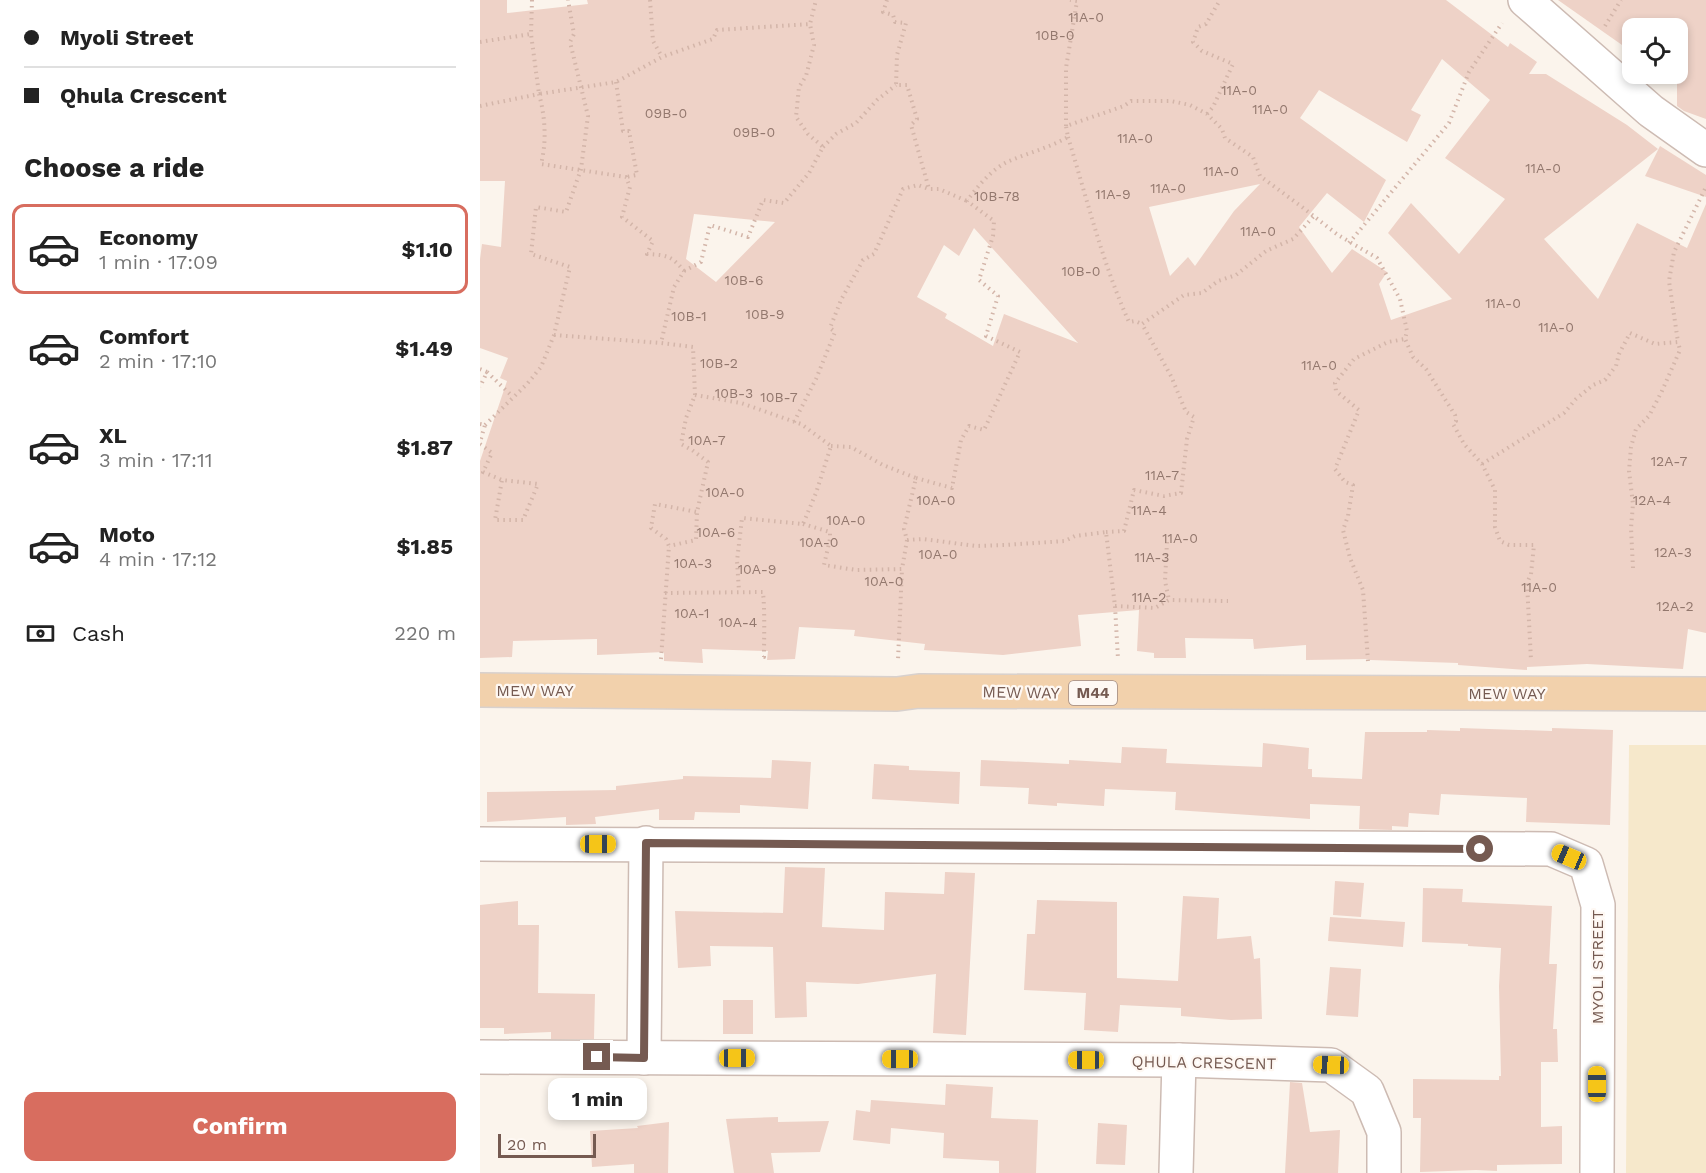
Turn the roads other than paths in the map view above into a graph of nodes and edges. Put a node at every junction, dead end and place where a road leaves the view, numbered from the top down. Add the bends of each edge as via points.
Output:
1 (1515, 9) edge
2 (1706, 150) edge
3 (480, 690) edge
4 (1706, 694) edge
5 (646, 843) junction
6 (480, 844) edge
7 (480, 1057) edge
8 (644, 1058) junction
9 (1179, 1060) junction
10 (1176, 1173) edge
11 (1384, 1173) edge
12 (1597, 1173) edge

1 - 2 street
3 - 4 main road, MEW WAY / M44
5 - 6 street, MYOLI STREET
5 - 8 street
5 - 12 street, MYOLI STREET via 1551,849 1586,864 1598,905
7 - 8 street, QHULA CRESCENT
8 - 9 street, QHULA CRESCENT
9 - 10 street
9 - 11 street, QHULA CRESCENT via 1331,1065 1367,1091 1384,1132

